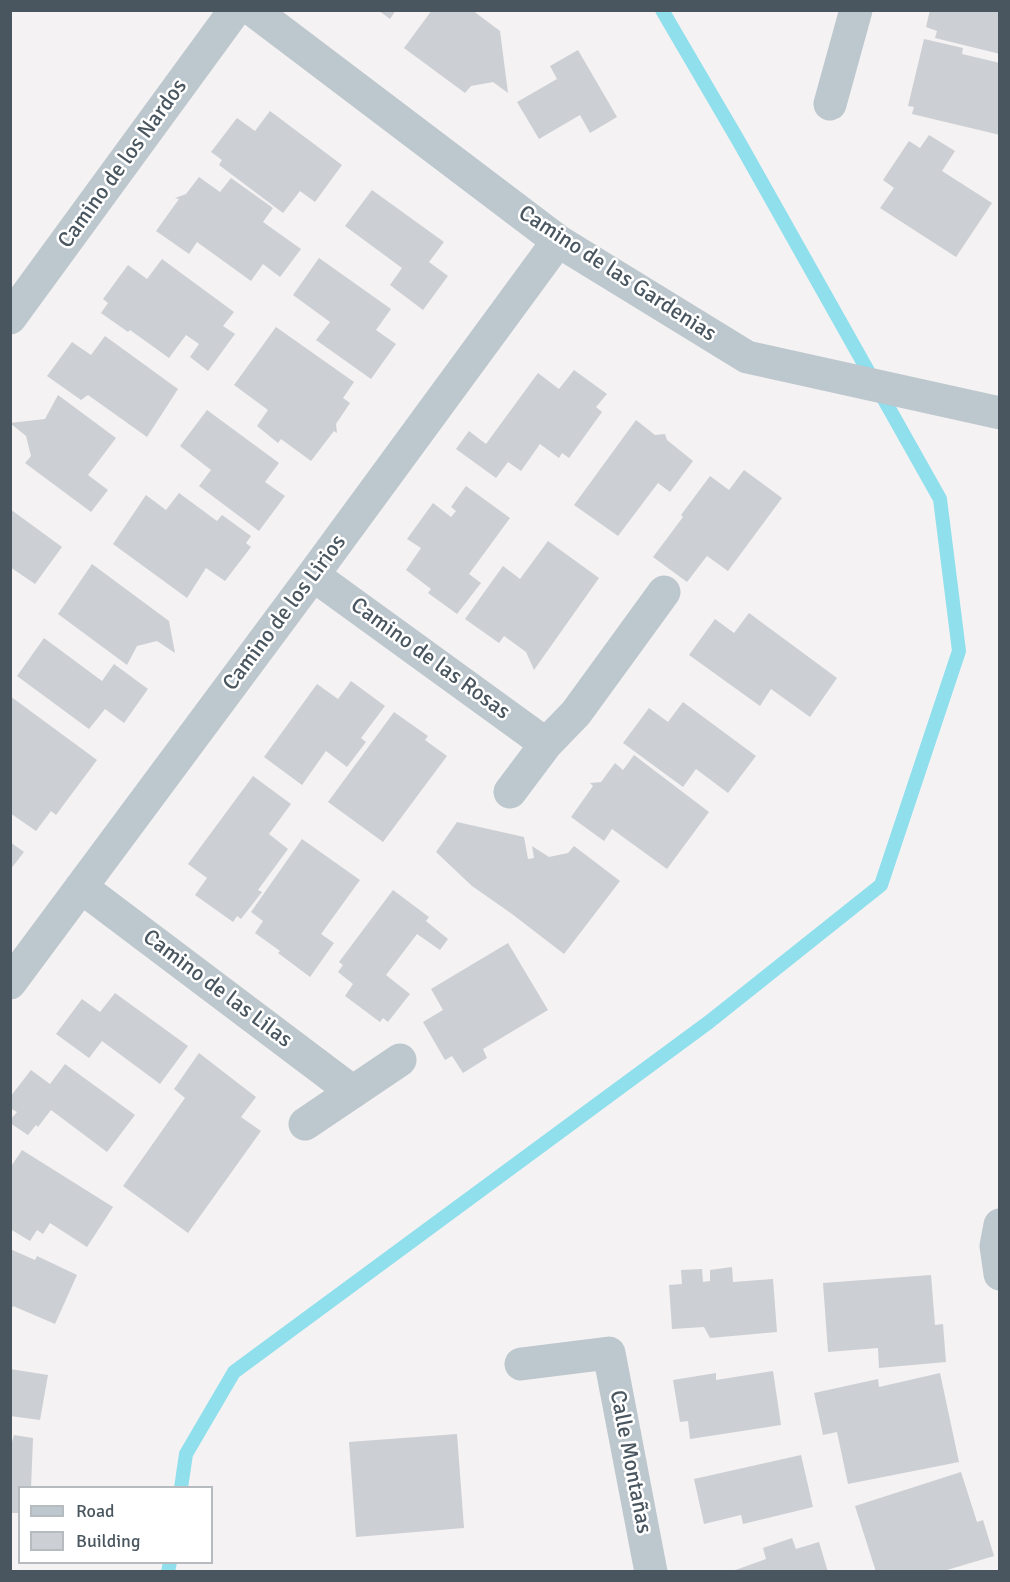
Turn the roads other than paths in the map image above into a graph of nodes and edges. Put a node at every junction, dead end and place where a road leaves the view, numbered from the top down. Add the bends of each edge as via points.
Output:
1 (235, 10) edge
2 (253, 10) edge
3 (853, 11) edge
4 (830, 104) dead end
5 (558, 241) junction
6 (10, 318) edge
7 (999, 412) edge
8 (313, 575) junction
9 (664, 592) dead end
10 (546, 744) junction
11 (510, 792) dead end
12 (81, 887) junction
13 (10, 983) edge
14 (400, 1060) dead end
15 (353, 1092) junction
16 (305, 1124) dead end
17 (999, 1225) edge
18 (999, 1275) edge
19 (521, 1364) dead end
20 (651, 1572) edge

1 - 6 street, Camino de los Nardos
2 - 5 street, Camino de las Gardenias
3 - 4 street
5 - 7 street, Camino de las Gardenias via 747,357
5 - 8 street, Camino de los Lirios
8 - 10 street, Camino de las Rosas
8 - 12 street, Camino de los Lirios
9 - 10 street via 576,713
10 - 11 street
12 - 13 street, Camino de los Lirios
12 - 15 street, Camino de las Lilas
14 - 15 street
15 - 16 street
17 - 18 street
19 - 20 street, Calle Montañas via 609,1353

